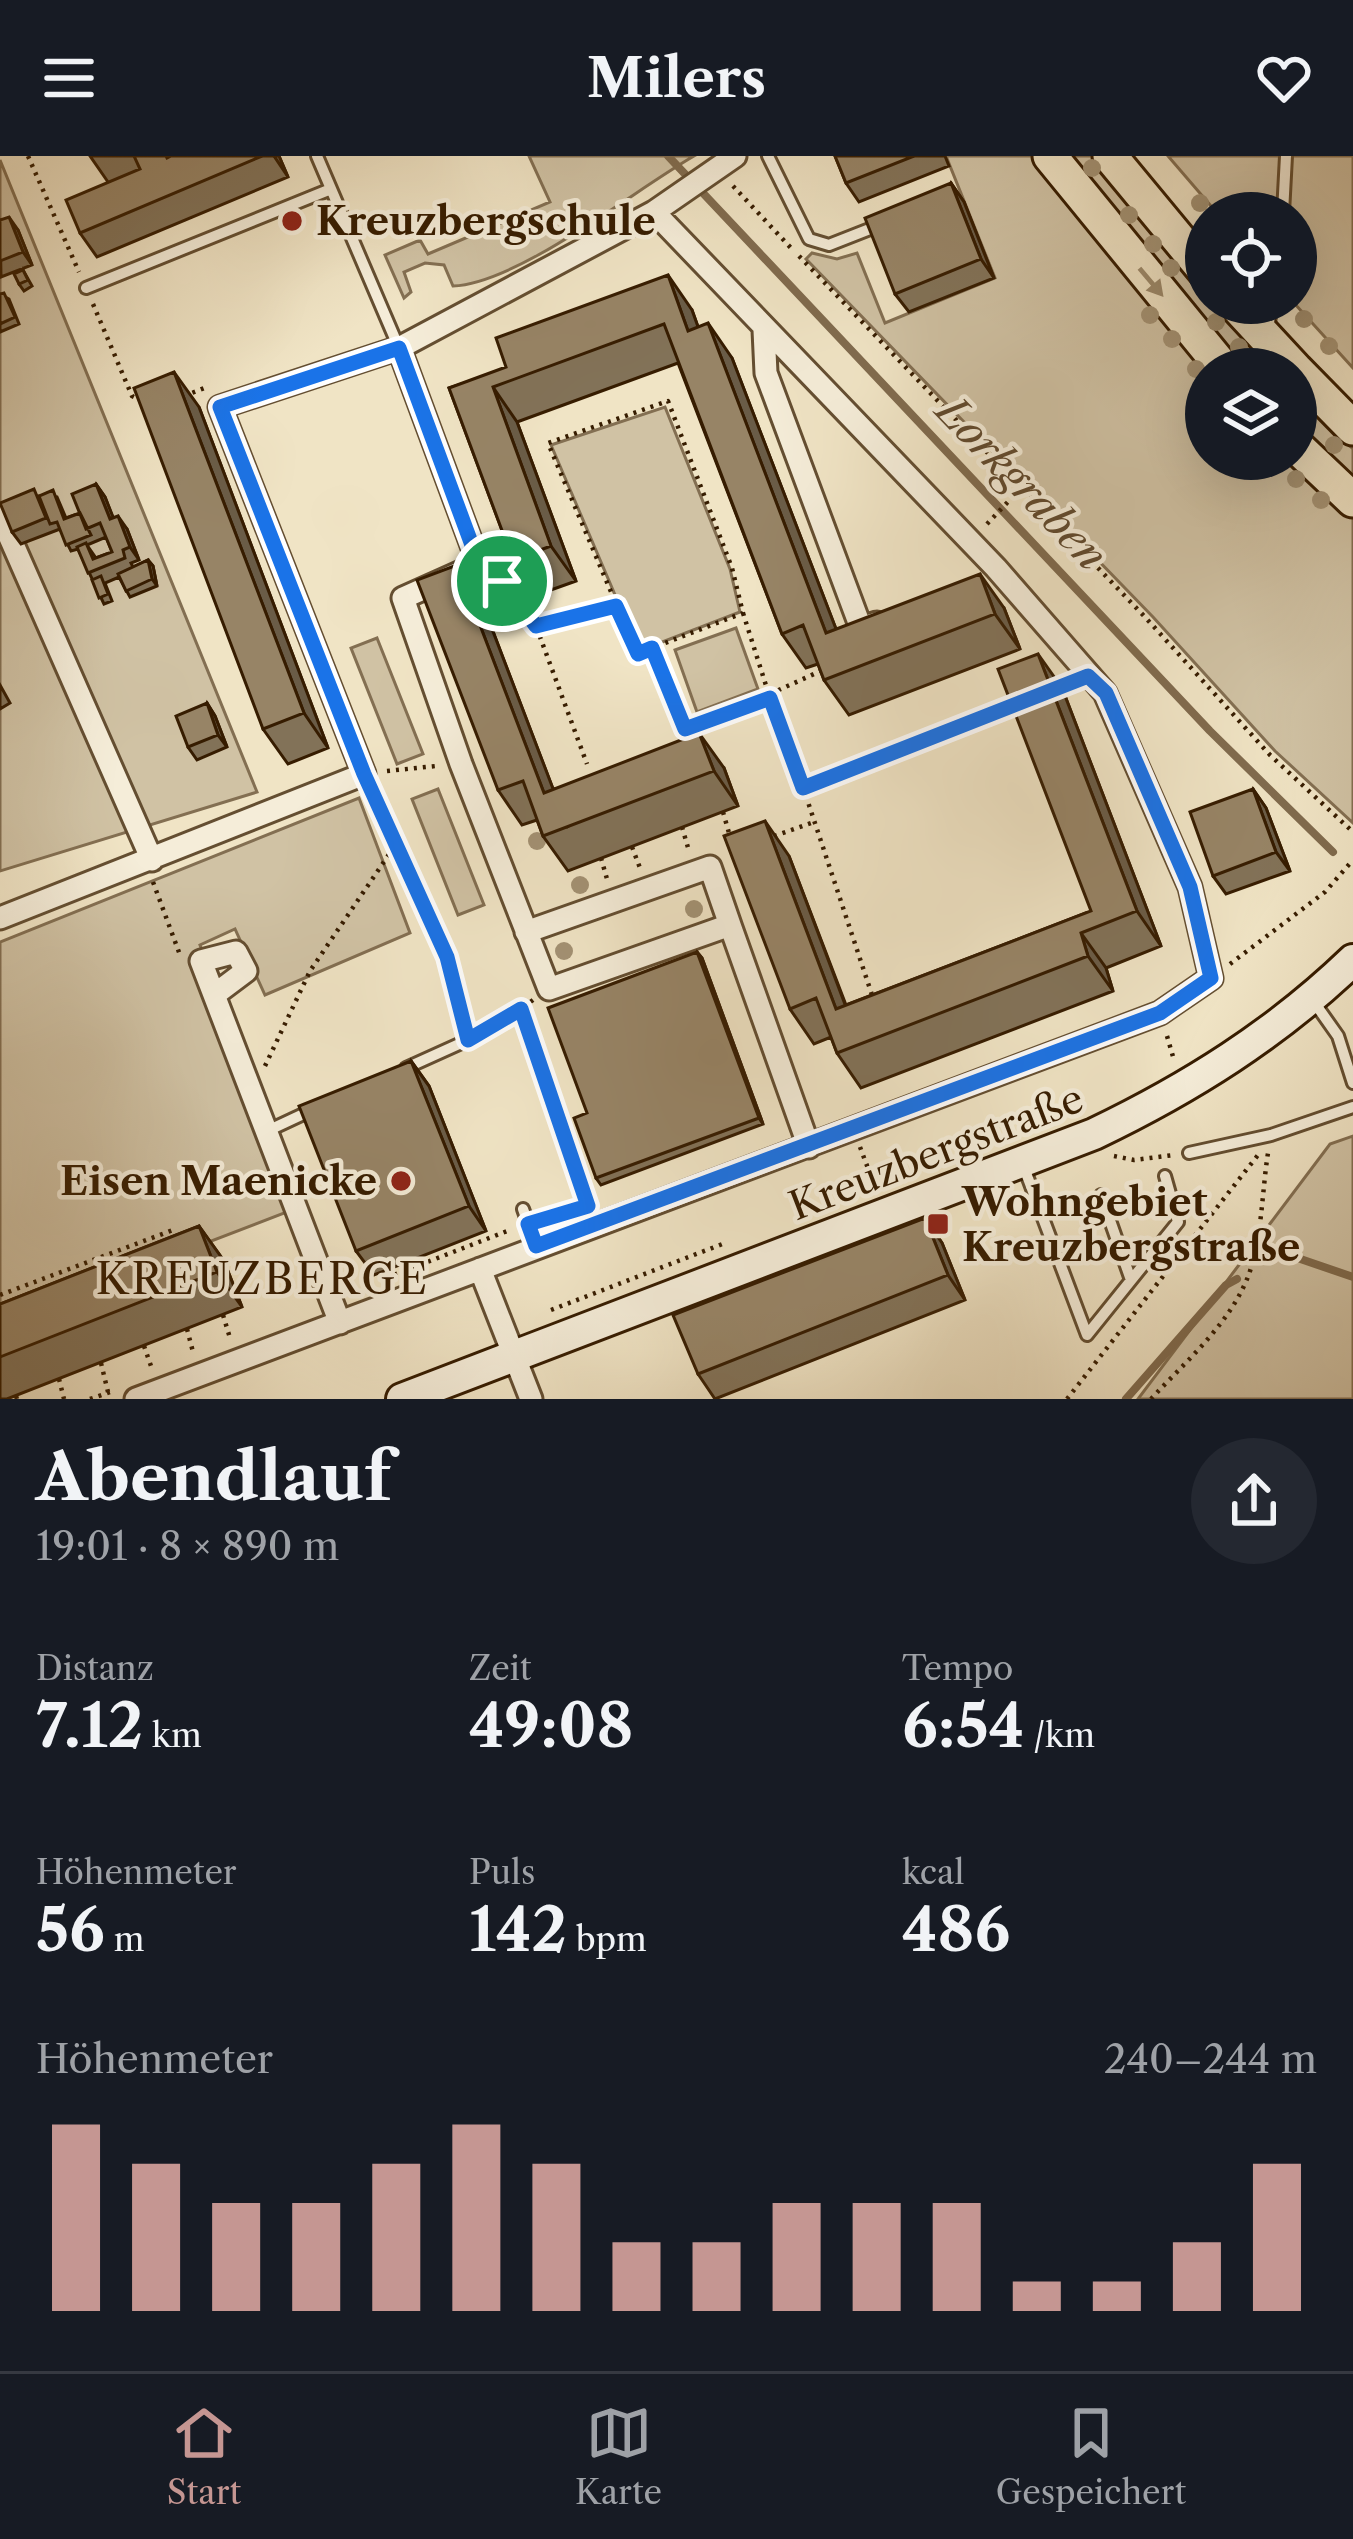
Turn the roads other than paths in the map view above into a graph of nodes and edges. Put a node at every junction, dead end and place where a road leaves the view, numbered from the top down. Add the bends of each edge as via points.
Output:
1 (317, 156) edge
2 (768, 156) edge
3 (1050, 156) edge
4 (1110, 156) edge
5 (1286, 156) edge
6 (726, 163) edge
7 (331, 189) junction
8 (1284, 192) edge
9 (654, 212) junction
10 (888, 221) edge
11 (1185, 247) edge
12 (86, 288) road end
13 (1253, 324) edge
14 (1268, 324) edge
15 (764, 330) junction
16 (1266, 338) junction
17 (399, 348) junction
18 (1208, 348) edge
19 (1275, 348) edge
20 (1317, 392) edge
21 (1353, 428) edge
22 (1317, 466) edge
23 (1353, 500) edge
24 (0, 515) edge
25 (902, 613) edge
26 (152, 870) junction
27 (0, 918) edge
28 (730, 925) junction
29 (526, 932) junction
30 (1353, 960) edge
31 (214, 995) dead end
32 (1312, 999) junction
33 (468, 1040) road end
34 (387, 1077) edge
35 (1353, 1083) edge
36 (326, 1104) edge
37 (1353, 1107) edge
38 (265, 1132) junction
39 (809, 1147) junction
40 (1189, 1153) road end
41 (1024, 1165) junction
42 (1165, 1176) dead end
43 (1101, 1195) dead end
44 (523, 1209) dead end
45 (536, 1246) junction
46 (480, 1269) junction
47 (1131, 1280) junction
48 (340, 1323) junction
49 (514, 1357) junction
50 (130, 1393) edge
51 (401, 1399) edge
52 (531, 1399) edge

1 - 7 lane
2 - 10 lane via 809,239 829,245
3 -> 18 main road
4 - 11 main road
5 - 8 lane
6 - 9 street
7 - 12 lane
7 - 17 lane
9 - 15 street
9 - 17 street
13 - 16 main road
14 - 16 lane
15 - 25 street via 766,373 861,628
15 - 39 street via 1106,693 1190,887 1211,978 1160,1013
16 - 19 main road
17 - 26 street via 220,407 364,774
17 - 29 street via 487,563 403,598
20 - 21 main road
22 - 23 main road
24 - 26 street
26 - 27 street
28 - 29 street via 549,989
28 - 29 street via 710,867
28 - 39 street
30 - 32 street, Kreuzbergstraße
31 - 38 street
32 - 35 lane via 1338,1036
32 - 41 street, Kreuzbergstraße via 1189,1086
33 - 34 lane
36 - 38 lane
37 - 40 lane
38 - 48 street
39 - 45 street
41 - 47 lane via 1087,1335
41 - 49 street, Kreuzbergstraße
42 - 47 lane via 1178,1222
43 - 47 lane
44 - 45 lane
45 - 46 street
46 - 48 street
46 - 49 street
48 - 50 street
49 - 51 street, Kreuzbergstraße
49 - 52 street

